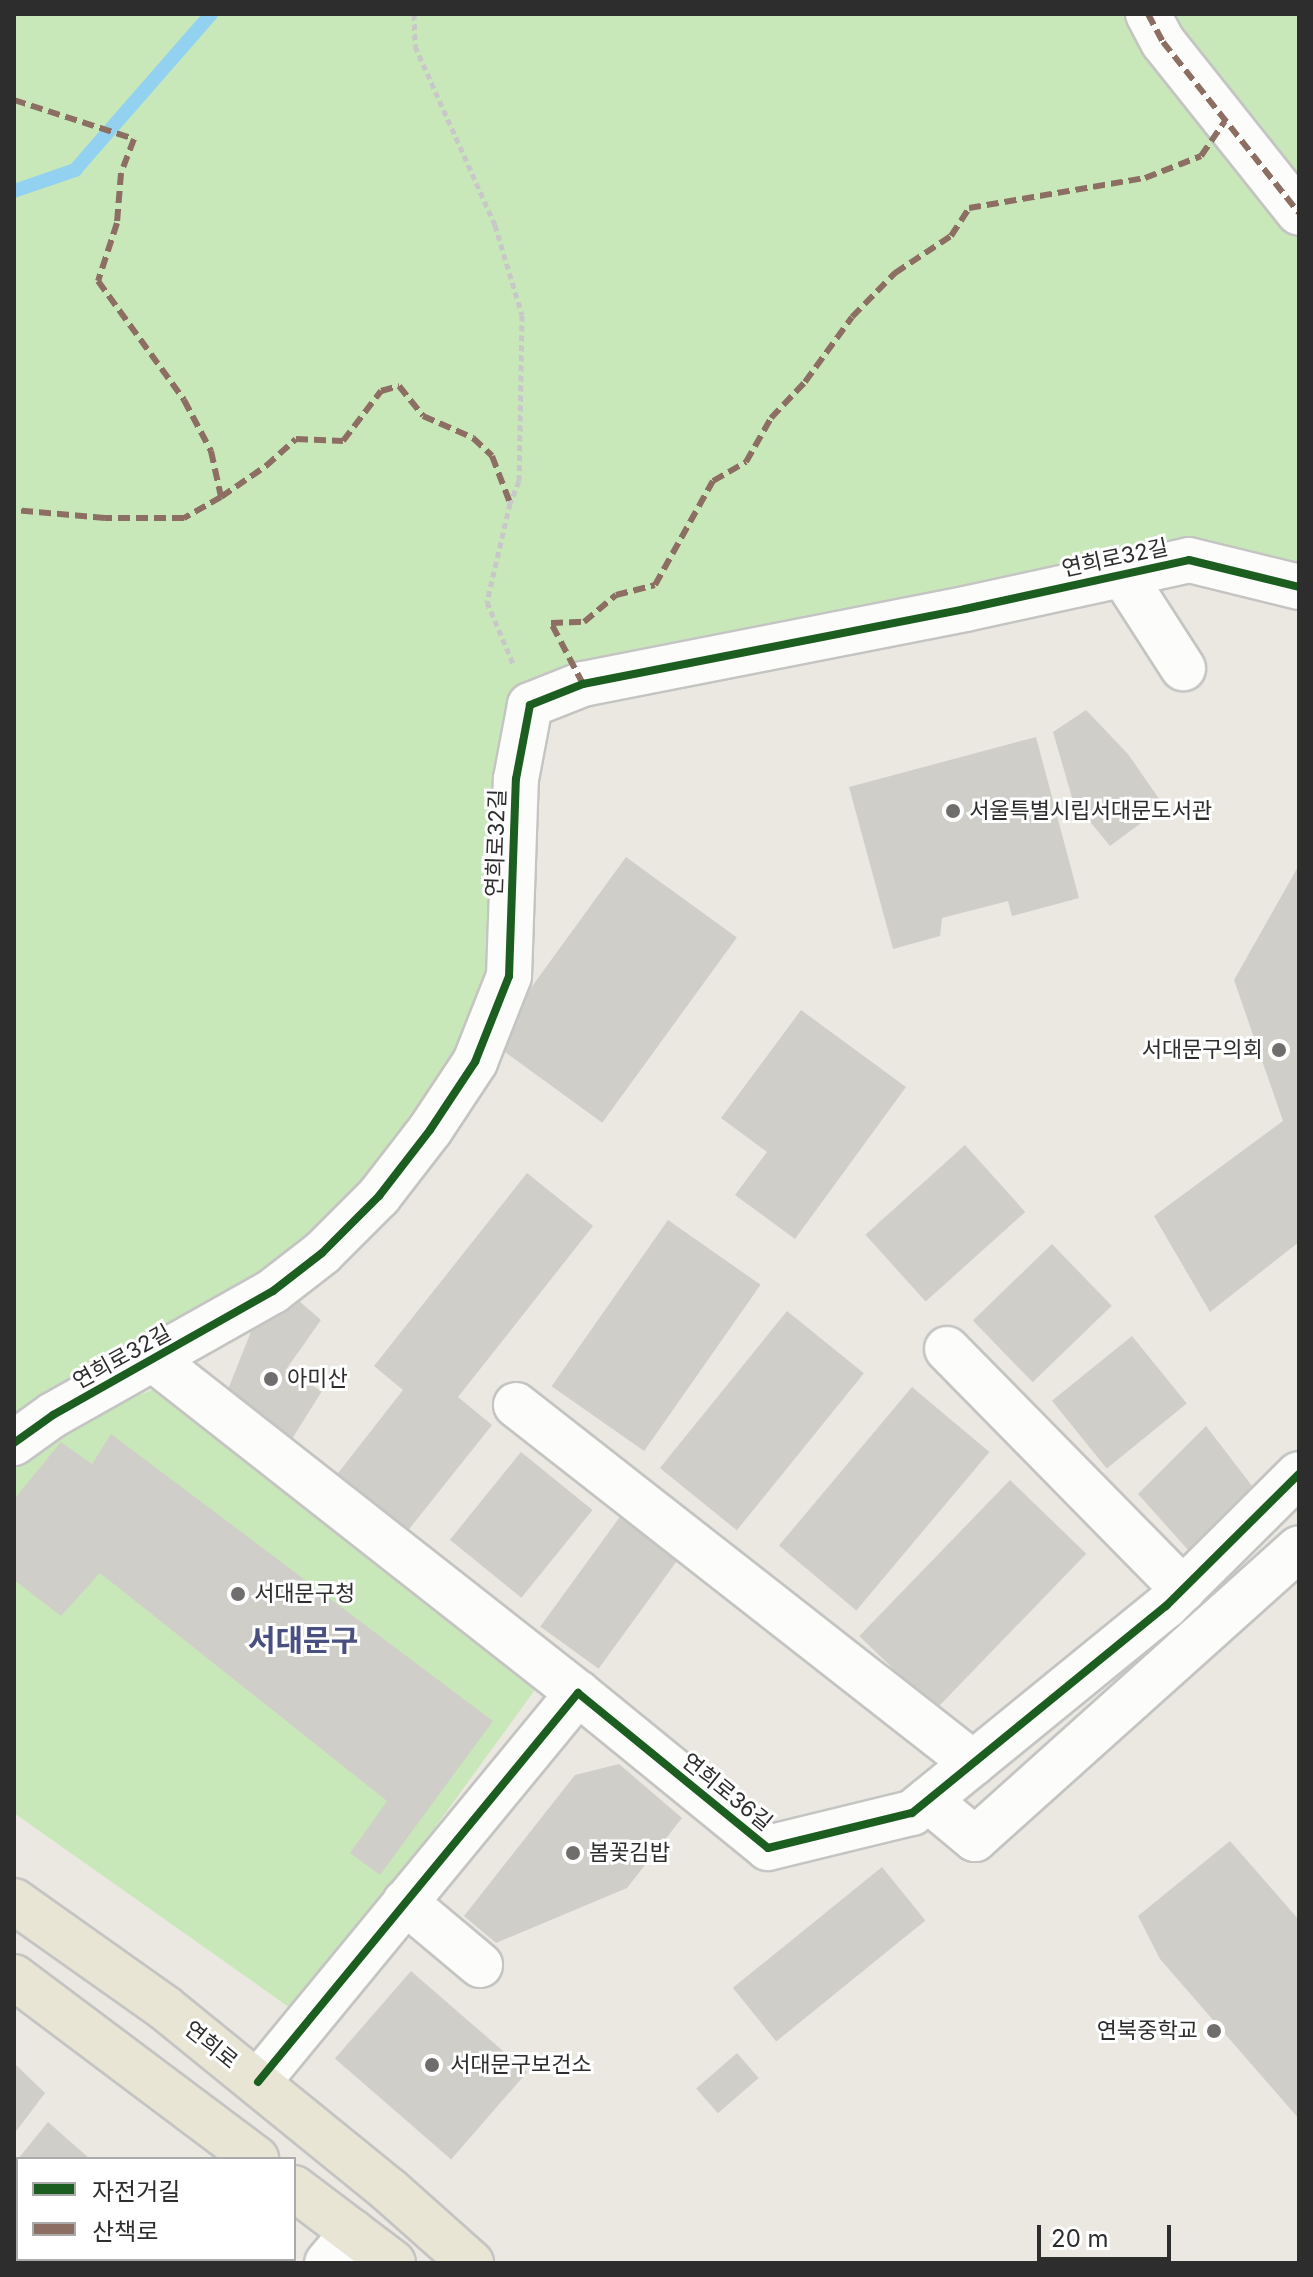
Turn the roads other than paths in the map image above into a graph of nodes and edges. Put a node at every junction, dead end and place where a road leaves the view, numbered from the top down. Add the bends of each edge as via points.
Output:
1 (1148, 14) edge
2 (1299, 213) edge
3 (1123, 575) junction
4 (1299, 587) edge
5 (1183, 668) dead end
6 (947, 1349) dead end
7 (154, 1360) junction
8 (516, 1405) dead end
9 (14, 1443) edge
10 (1299, 1474) edge
11 (1299, 1548) edge
12 (1183, 1589) junction
13 (578, 1693) junction
14 (973, 1763) junction
15 (928, 1800) junction
16 (14, 1901) edge
17 (405, 1902) junction
18 (480, 1965) dead end
19 (14, 1977) edge
20 (258, 2082) junction
21 (253, 2157) edge
22 (296, 2191) edge
23 (340, 2248) edge
24 (393, 2263) edge
25 (471, 2263) edge

1 - 2 street via 1163,42
3 - 4 street, 연희로32길 via 1189,560
3 - 5 street
3 - 7 street, 연희로32길 via 583,684 530,705 516,779 509,976 475,1062 379,1196 322,1253 273,1291
6 - 12 street
7 - 9 street, 연희로32길 via 53,1415
7 - 13 street
8 - 14 street
10 - 12 street, 연희로36길
11 - 15 street via 975,1839
12 - 14 street, 연희로36길
13 - 15 street, 연희로36길 via 768,1848 912,1813
13 - 17 street
14 - 15 street, 연희로36길
16 - 20 main road, 연희로 via 153,1999
17 - 18 street
17 - 20 street
19 - 21 main road
20 - 25 main road, 연희로
22 - 23 main road
23 - 24 main road

